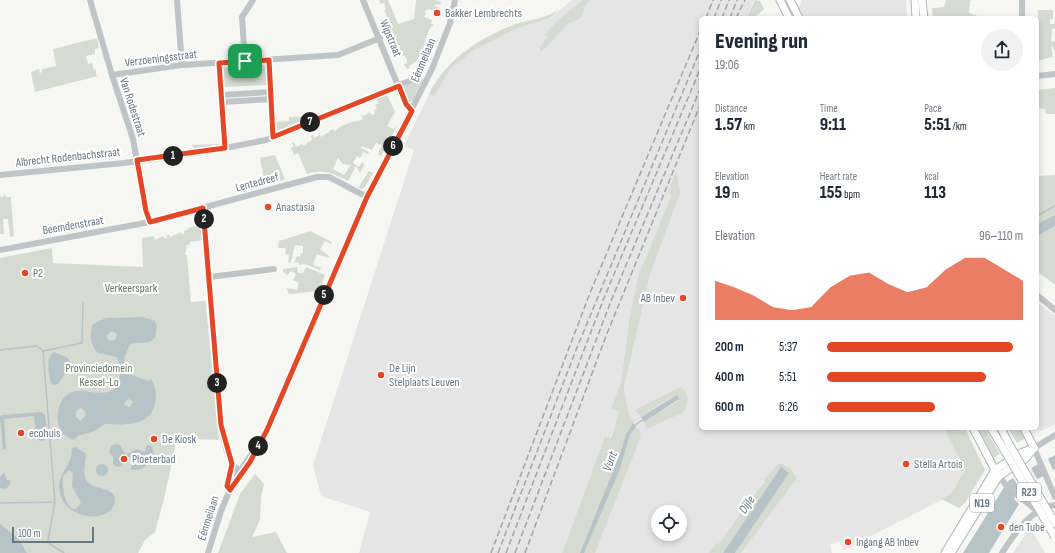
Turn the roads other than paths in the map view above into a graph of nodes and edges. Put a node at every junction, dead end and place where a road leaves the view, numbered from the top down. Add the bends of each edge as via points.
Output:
1 (90, 0) edge
2 (177, 0) edge
3 (253, 0) edge
4 (363, 0) edge
5 (455, 0) edge
6 (780, 0) edge
7 (790, 0) edge
8 (915, 0) edge
9 (922, 0) edge
10 (1022, 0) edge
11 (788, 16) edge
12 (798, 16) edge
13 (916, 16) edge
14 (924, 16) edge
15 (1022, 16) edge
16 (380, 38) junction
17 (269, 60) junction
18 (245, 61) junction
19 (216, 63) junction
20 (182, 65) junction
21 (1055, 74) edge
22 (112, 75) junction
23 (1039, 76) edge
24 (419, 77) dead end
25 (399, 86) junction
26 (221, 95) junction
27 (271, 96) junction
28 (222, 102) junction
29 (412, 111) junction
30 (273, 137) junction
31 (225, 148) junction
32 (137, 160) junction
33 (0, 175) edge
34 (367, 197) junction
35 (203, 208) junction
36 (150, 222) junction
37 (0, 250) edge
38 (274, 270) dead end
39 (209, 278) junction
40 (1039, 296) edge
41 (1054, 307) edge
42 (974, 430) edge
43 (994, 430) edge
44 (1002, 430) edge
45 (1025, 430) edge
46 (1055, 435) edge
47 (1006, 446) junction
48 (1034, 448) junction
49 (232, 464) junction
50 (240, 473) junction
51 (997, 473) junction
52 (230, 490) junction
53 (1055, 497) edge
54 (1055, 505) edge
55 (1040, 511) junction
56 (1055, 523) edge
57 (1055, 537) edge
58 (208, 553) edge
59 (946, 553) edge
60 (951, 553) edge
61 (1002, 553) edge

1 - 22 street, Van Rodestraat
2 - 20 street
3 - 18 street via 242,17
4 - 16 street, Wipstraat
5 - 29 street, Eénmeilaan via 446,35
6 - 11 main road
7 - 12 main road
8 - 13 main road
9 - 14 main road
10 - 15 street
16 - 17 street, Verzoeningsstraat via 338,55
16 - 25 street, Wipstraat
17 - 18 street, Verzoeningsstraat
17 - 27 street
18 - 19 street, Verzoeningsstraat
19 - 20 street, Verzoeningsstraat
19 - 26 street
20 - 22 street, Verzoeningsstraat
21 - 23 street
22 - 32 street, Van Rodestraat via 127,117
24 - 25 street
25 - 29 street, Wipstraat via 406,104
25 - 30 street, Albrecht Rodenbachstraat
26 - 27 street
26 - 28 street
27 - 28 street
27 - 30 street
28 - 31 street
29 - 34 street, Eénmeilaan
30 - 31 street, Albrecht Rodenbachstraat
31 - 32 street, Albrecht Rodenbachstraat
32 - 33 street, Albrecht Rodenbachstraat
32 - 36 street, Van Rodestraat
34 - 35 street, Lentedreef via 329,178 317,177
34 - 50 street, Eénmeilaan via 267,430
35 - 36 street, Lentedreef
35 - 39 street
36 - 37 street, Beemdenstraat
38 - 39 street
39 - 49 street via 221,425
40 - 41 street
42 - 51 main road
43 - 47 main road, R23
44 - 47 main road, R23
45 - 48 main road
46 - 48 street, N19
47 - 56 main road, R23, bridge
47 - 57 main road, R23, bridge
48 - 51 main road, N19 via 1025,459
48 - 53 street
49 - 50 street
49 - 52 street via 227,483
50 - 52 street, Eénmeilaan
51 - 55 street via 1005,484
51 - 59 main road, N19
51 - 60 main road, N19
52 - 58 street, Eénmeilaan via 220,511
54 - 55 street
55 - 57 street via 1049,515
55 - 61 street via 1017,529

